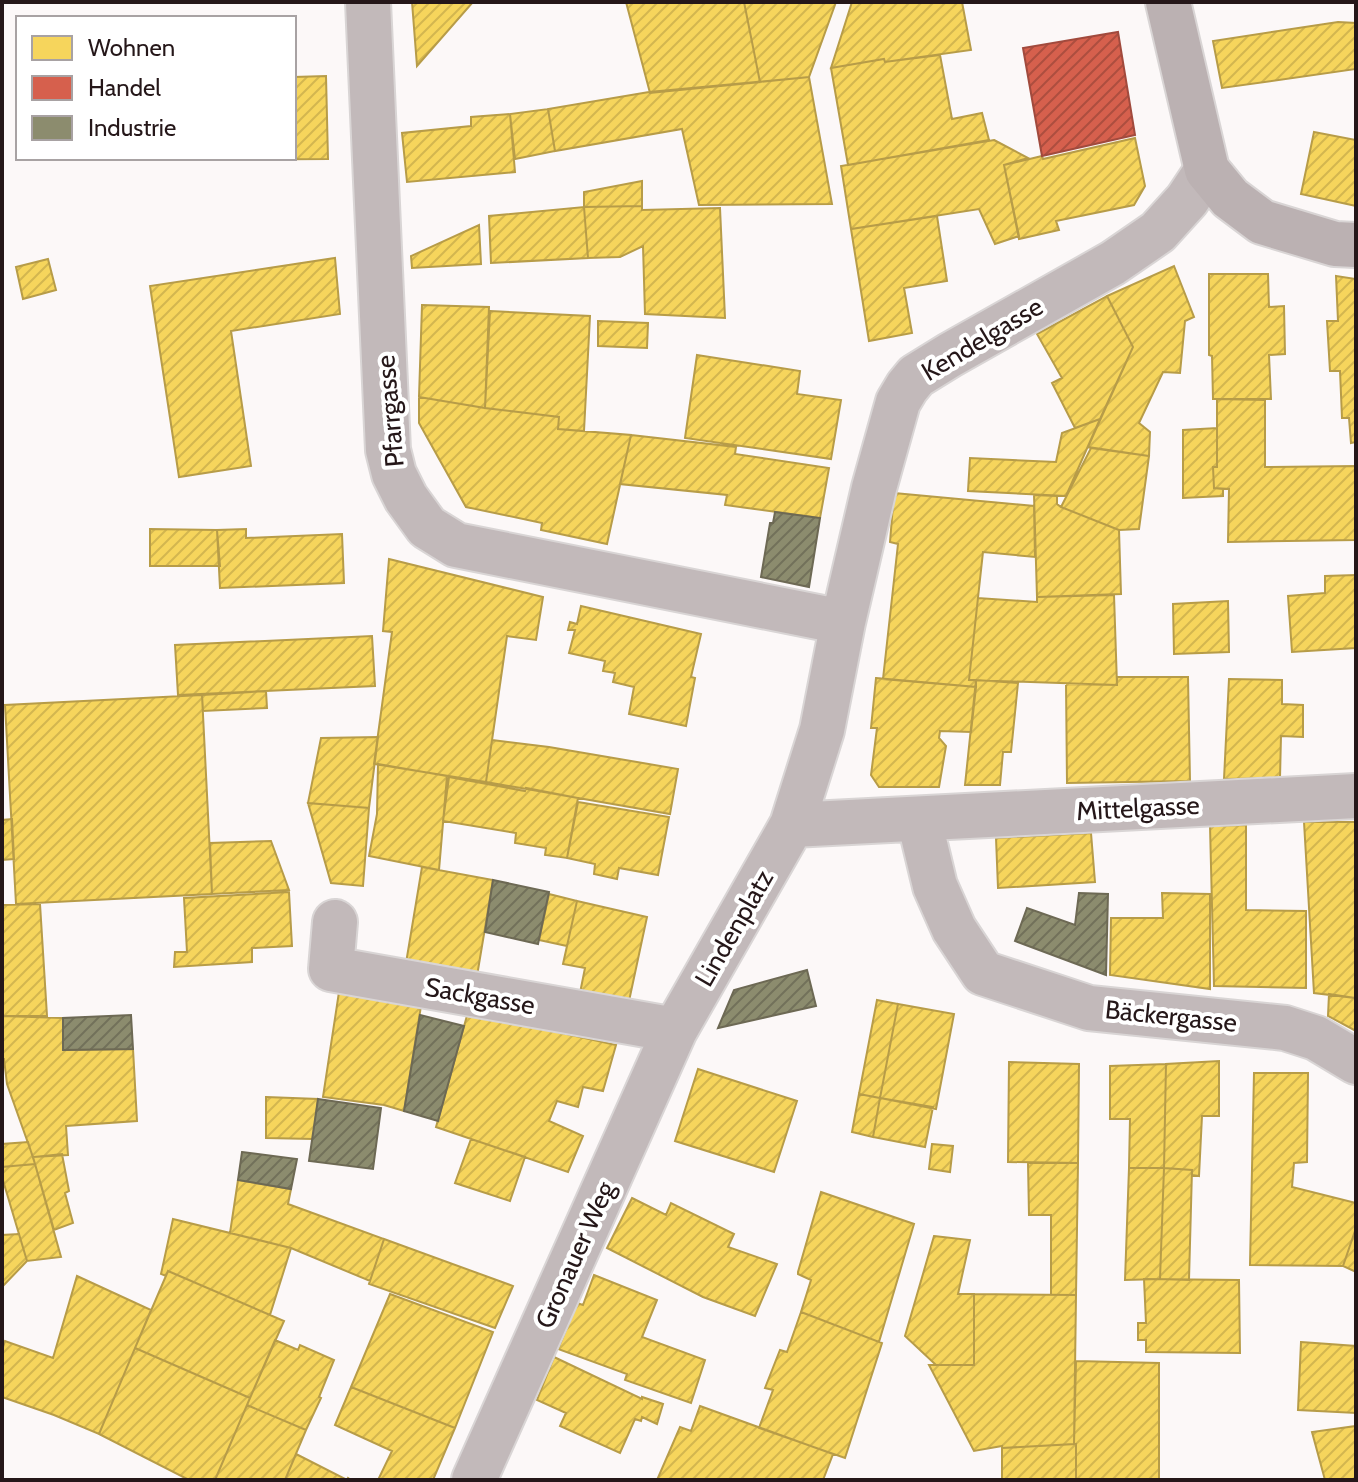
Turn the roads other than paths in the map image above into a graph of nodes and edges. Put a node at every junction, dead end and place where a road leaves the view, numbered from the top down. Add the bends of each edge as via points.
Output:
1 (368, 2) edge
2 (1168, 2) edge
3 (1207, 170) junction
4 (1356, 245) edge
5 (843, 622) junction
6 (1356, 796) edge
7 (919, 819) junction
8 (792, 825) junction
9 (335, 922) dead end
10 (675, 1030) junction
11 (1356, 1062) edge
12 (474, 1480) edge

1 - 5 street, Pfarrgasse via 388,450 406,498 427,527 456,545
2 - 3 main road
3 - 4 main road via 1230,198 1262,222 1335,244
3 - 5 street, Kendelgasse via 1158,232 950,355 907,387 874,488
5 - 8 street, Lindenplatz via 822,730
6 - 7 street, Mittelgasse
7 - 8 street
7 - 11 street, Bäckergasse via 935,886 954,929 983,973 1089,1008 1285,1028 1316,1038
8 - 10 street, Lindenplatz
9 - 10 street, Sackgasse via 331,969
10 - 12 street, Gronauer Weg

